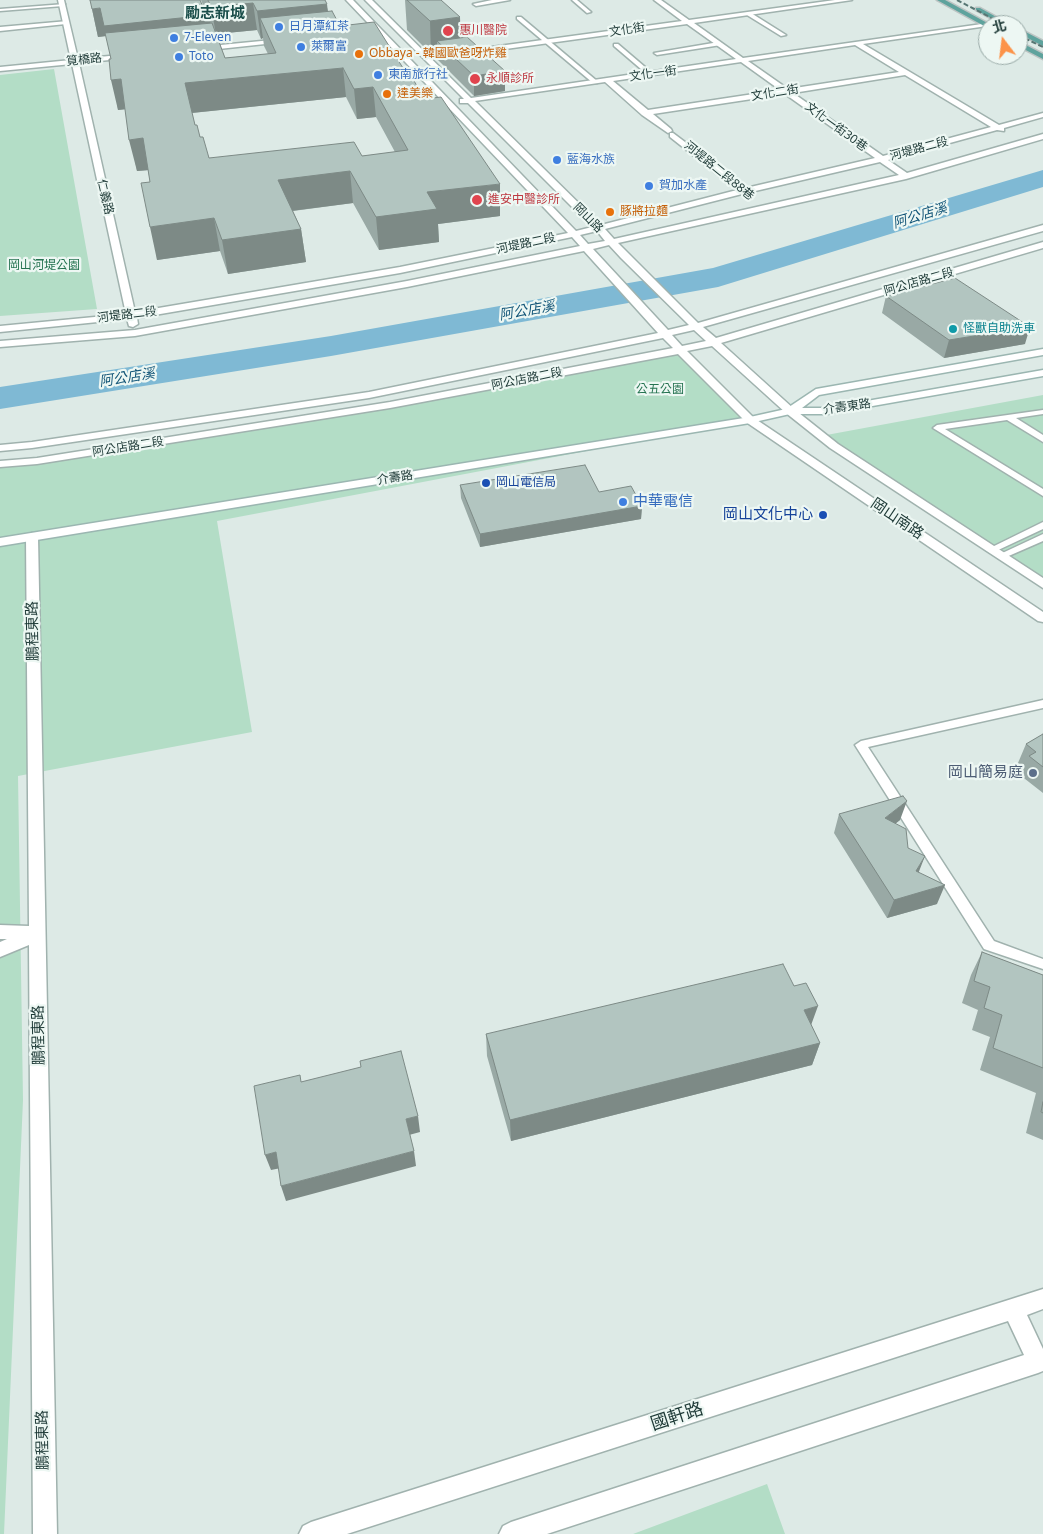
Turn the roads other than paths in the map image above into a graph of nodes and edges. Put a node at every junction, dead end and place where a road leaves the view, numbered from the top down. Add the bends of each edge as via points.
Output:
1 (349, 0) edge
2 (368, 0) edge
3 (507, 0) edge
4 (574, 0) edge
5 (657, 0) edge
6 (849, 0) edge
7 (940, 0) edge
8 (62, 2) edge
9 (476, 4) dead end
10 (969, 4) dead end
11 (0, 10) edge
12 (589, 12) dead end
13 (749, 14) junction
14 (990, 15) edge
15 (519, 18) dead end
16 (978, 21) edge
17 (66, 22) junction
18 (688, 22) junction
19 (395, 26) junction
20 (978, 26) edge
21 (0, 29) edge
22 (371, 29) junction
23 (783, 35) dead end
24 (1028, 35) edge
25 (286, 37) edge
26 (1043, 38) edge
27 (1035, 39) junction
28 (257, 40) junction
29 (547, 41) junction
30 (196, 42) edge
31 (719, 44) junction
32 (856, 44) junction
33 (1043, 44) edge
34 (616, 45) dead end
35 (1028, 48) edge
36 (130, 49) edge
37 (191, 50) edge
38 (657, 53) dead end
39 (454, 54) edge
40 (142, 55) edge
41 (436, 56) edge
42 (1043, 57) edge
43 (74, 58) junction
44 (426, 58) junction
45 (406, 60) junction
46 (743, 61) junction
47 (0, 62) edge
48 (0, 69) edge
49 (905, 72) junction
50 (650, 74) junction
51 (607, 80) junction
52 (595, 82) junction
53 (786, 91) junction
54 (468, 100) junction
55 (449, 103) junction
56 (645, 113) junction
57 (1043, 115) edge
58 (998, 128) junction
59 (1043, 136) edge
60 (1025, 141) junction
61 (881, 159) junction
62 (906, 176) junction
63 (744, 191) junction
64 (763, 207) junction
65 (598, 227) junction
66 (1043, 228) edge
67 (574, 234) junction
68 (612, 242) junction
69 (1043, 245) edge
70 (584, 247) junction
71 (131, 316) junction
72 (697, 326) junction
73 (0, 329) edge
74 (135, 333) junction
75 (667, 334) junction
76 (715, 342) junction
77 (0, 344) edge
78 (680, 350) junction
79 (1043, 352) edge
80 (1043, 373) edge
81 (790, 411) junction
82 (1043, 412) edge
83 (1008, 417) junction
84 (750, 420) junction
85 (1043, 439) edge
86 (0, 448) edge
87 (0, 464) edge
88 (1043, 493) edge
89 (1043, 525) edge
90 (32, 537) junction
91 (1043, 537) edge
92 (0, 542) edge
93 (996, 553) junction
94 (1043, 584) edge
95 (1043, 618) edge
96 (1043, 704) edge
97 (0, 932) edge
98 (38, 933) junction
99 (0, 950) edge
100 (1043, 964) edge
101 (1043, 1300) edge
102 (1013, 1309) junction
103 (1041, 1361) edge
104 (45, 1534) edge
105 (311, 1534) edge
106 (511, 1534) edge

1 - 22 street, 岡山路
2 - 19 street, 岡山路
3 - 9 street
4 - 12 lane
5 - 18 street, 文化一街30巷
6 - 13 street, 文化街
7 - 16 main road
8 - 11 lane
8 - 17 street, 仁義路
10 - 14 main road
13 - 18 street, 文化街
13 - 23 lane
15 - 29 lane
17 - 21 lane
17 - 43 street, 仁義路
18 - 29 street, 文化街
18 - 31 street, 文化一街30巷
19 - 22 street
19 - 44 street, 岡山路
20 - 32 street, 文化一街
22 - 45 street, 岡山路
24 - 27 main road
25 - 28 street
26 - 27 lane
27 - 33 main road
28 - 30 street
28 - 37 street
29 - 39 street, 文化街
29 - 52 lane
31 - 38 lane
31 - 46 street, 文化一街30巷
32 - 46 street, 文化一街
32 - 49 street
34 - 50 lane
35 - 42 main road
36 - 43 street, 筧橋路
40 - 43 street, 筧橋路
41 - 44 street
43 - 47 street, 筧橋路
43 - 48 street, 筧橋路
43 - 71 street, 仁義路
44 - 45 street
44 - 54 street, 岡山路
45 - 55 street, 岡山路
46 - 50 street, 文化一街
46 - 53 street, 文化一街30巷
49 - 53 street, 文化二街
49 - 58 street
50 - 51 street, 文化一街
51 - 52 street, 文化一街
51 - 56 street, 河堤路二段88巷
52 - 54 street, 文化一街
53 - 56 street, 文化二街
53 - 61 street, 文化一街30巷
54 - 55 street, 文化一街
54 - 65 street, 岡山路
55 - 67 street, 岡山路
56 - 63 street, 河堤路二段88巷
57 - 58 street, 河堤路二段
58 - 60 street
58 - 61 street, 河堤路二段
59 - 60 street, 河堤路二段
60 - 62 street, 河堤路二段
61 - 62 street, 文化一街30巷
61 - 63 street, 河堤路二段
62 - 64 street, 河堤路二段
63 - 64 street, 河堤路二段88巷
63 - 65 street, 河堤路二段
64 - 68 street, 河堤路二段
65 - 67 street, 河堤路二段
65 - 68 street, 岡山路
66 - 72 street, 阿公店路二段
67 - 70 street, 岡山路
67 - 71 street, 河堤路二段 via 400,270
68 - 70 street, 河堤路二段
68 - 72 street, 岡山路
69 - 76 street, 阿公店路二段
70 - 74 street, 河堤路二段 via 407,284
70 - 75 street, 岡山路
71 - 73 street, 河堤路二段
71 - 74 street, 仁義路
72 - 75 street, 阿公店路二段
72 - 76 street, 岡山路
74 - 77 street, 河堤路二段
75 - 78 street, 岡山路
75 - 86 street, 阿公店路二段 via 369,395
76 - 78 street, 阿公店路二段
76 - 81 street, 岡山路
78 - 84 street, 岡山路
78 - 87 street, 阿公店路二段 via 390,405
79 - 81 street, 介壽東路 via 816,392
80 - 81 street, 介壽東路 via 827,411
81 - 84 street, 介壽路
81 - 93 street, 岡山南路 via 834,446
82 - 83 lane
83 - 85 lane
83 - 88 lane via 937,428
84 - 90 street, 介壽路
84 - 95 street, 岡山南路
89 - 93 lane
90 - 92 street, 介壽路
90 - 98 street, 鵬程東路
91 - 93 lane
93 - 94 street, 岡山南路
96 - 100 lane via 861,745 988,945
97 - 98 street
98 - 99 street
98 - 104 street, 鵬程東路
101 - 102 street, 國軒路
102 - 103 street
102 - 105 street, 國軒路
103 - 106 street

